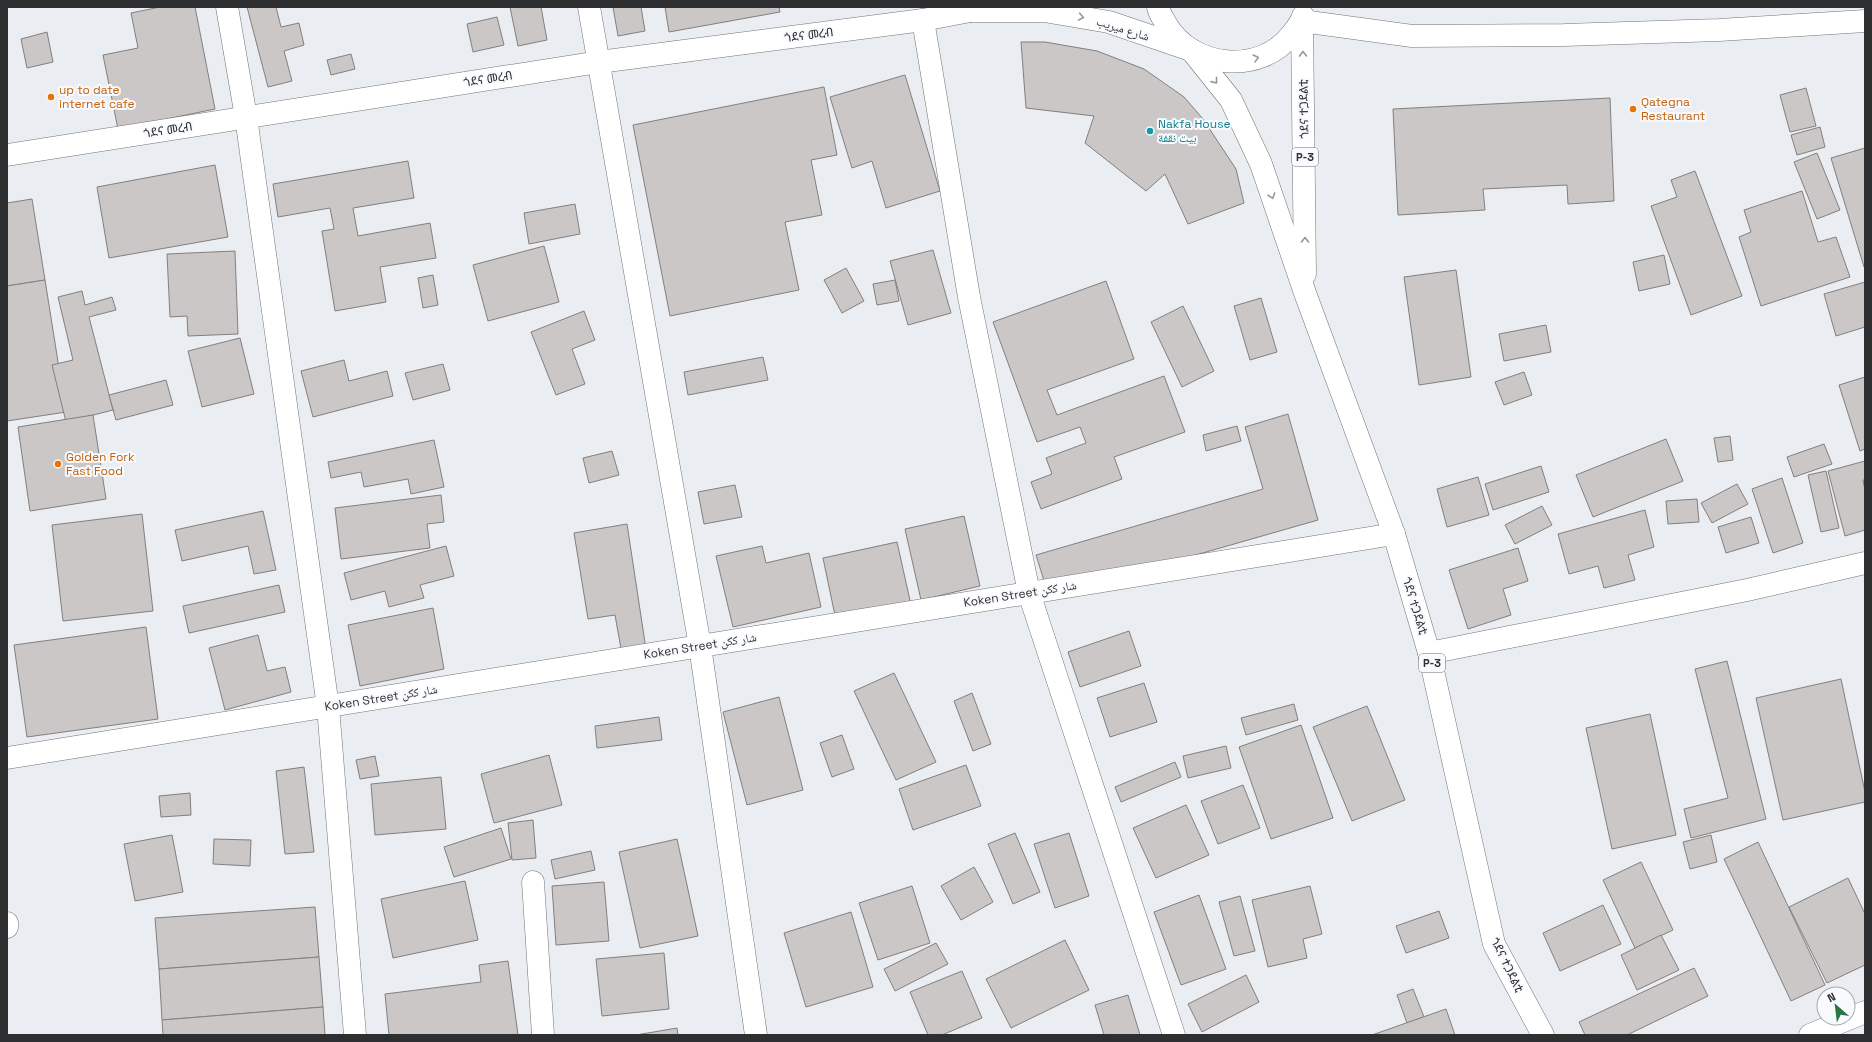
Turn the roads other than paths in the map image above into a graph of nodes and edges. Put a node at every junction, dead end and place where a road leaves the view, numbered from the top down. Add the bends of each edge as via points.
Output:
1 (227, 7) edge
2 (589, 7) edge
3 (1158, 7) edge
4 (975, 9) edge
5 (1304, 14) edge
6 (923, 20) junction
7 (1865, 21) edge
8 (1190, 50) junction
9 (599, 62) junction
10 (246, 117) junction
11 (7, 155) edge
12 (1305, 293) junction
13 (1394, 534) junction
14 (1865, 563) edge
15 (1029, 593) junction
16 (700, 646) junction
17 (1429, 653) junction
18 (328, 707) junction
19 (7, 758) edge
20 (533, 882) dead end
21 (7, 923) edge
22 (7, 927) edge
23 (1865, 1012) edge
24 (355, 1035) edge
25 (543, 1035) edge
26 (756, 1035) edge
27 (1174, 1035) edge
28 (1543, 1035) edge
29 (1810, 1035) edge

1 - 10 street
2 - 9 street
3 - 8 street via 1171,32
4 - 6 street, ጎደና መረብ
4 -> 8 street, شارع ميريب via 1044,11 1109,22
5 - 7 street via 1412,36 1719,30
8 -> 5 street, شارع ميريب via 1214,60 1240,62 1265,56 1286,41
12 -> 5 street, ጎደና ተጋደልቲ / P-3
6 - 9 street, ጎደና መረብ
6 - 15 street via 969,297
8 -> 12 street, ጎደና ተጋደልቲ / P-3 via 1231,100 1258,157
9 - 10 street, ጎደና መረብ
9 - 16 street
10 - 11 street, ጎደና መረብ
10 - 18 street
12 - 13 street, ጎደና ተጋደልቲ / P-3
13 - 15 street, Koken Street شار ككن
13 - 17 street, ጎደና ተጋደልቲ / P-3
14 - 17 street via 1747,590
15 - 16 street, Koken Street شار ككن
15 - 27 street
16 - 18 street, Koken Street شار ككن
16 - 26 street
17 - 28 street, ጎደና ተጋደልቲ / P-3 via 1494,944
18 - 19 street, Koken Street شار ككن
18 - 24 street
20 - 25 street
21 - 22 street
23 - 29 street

